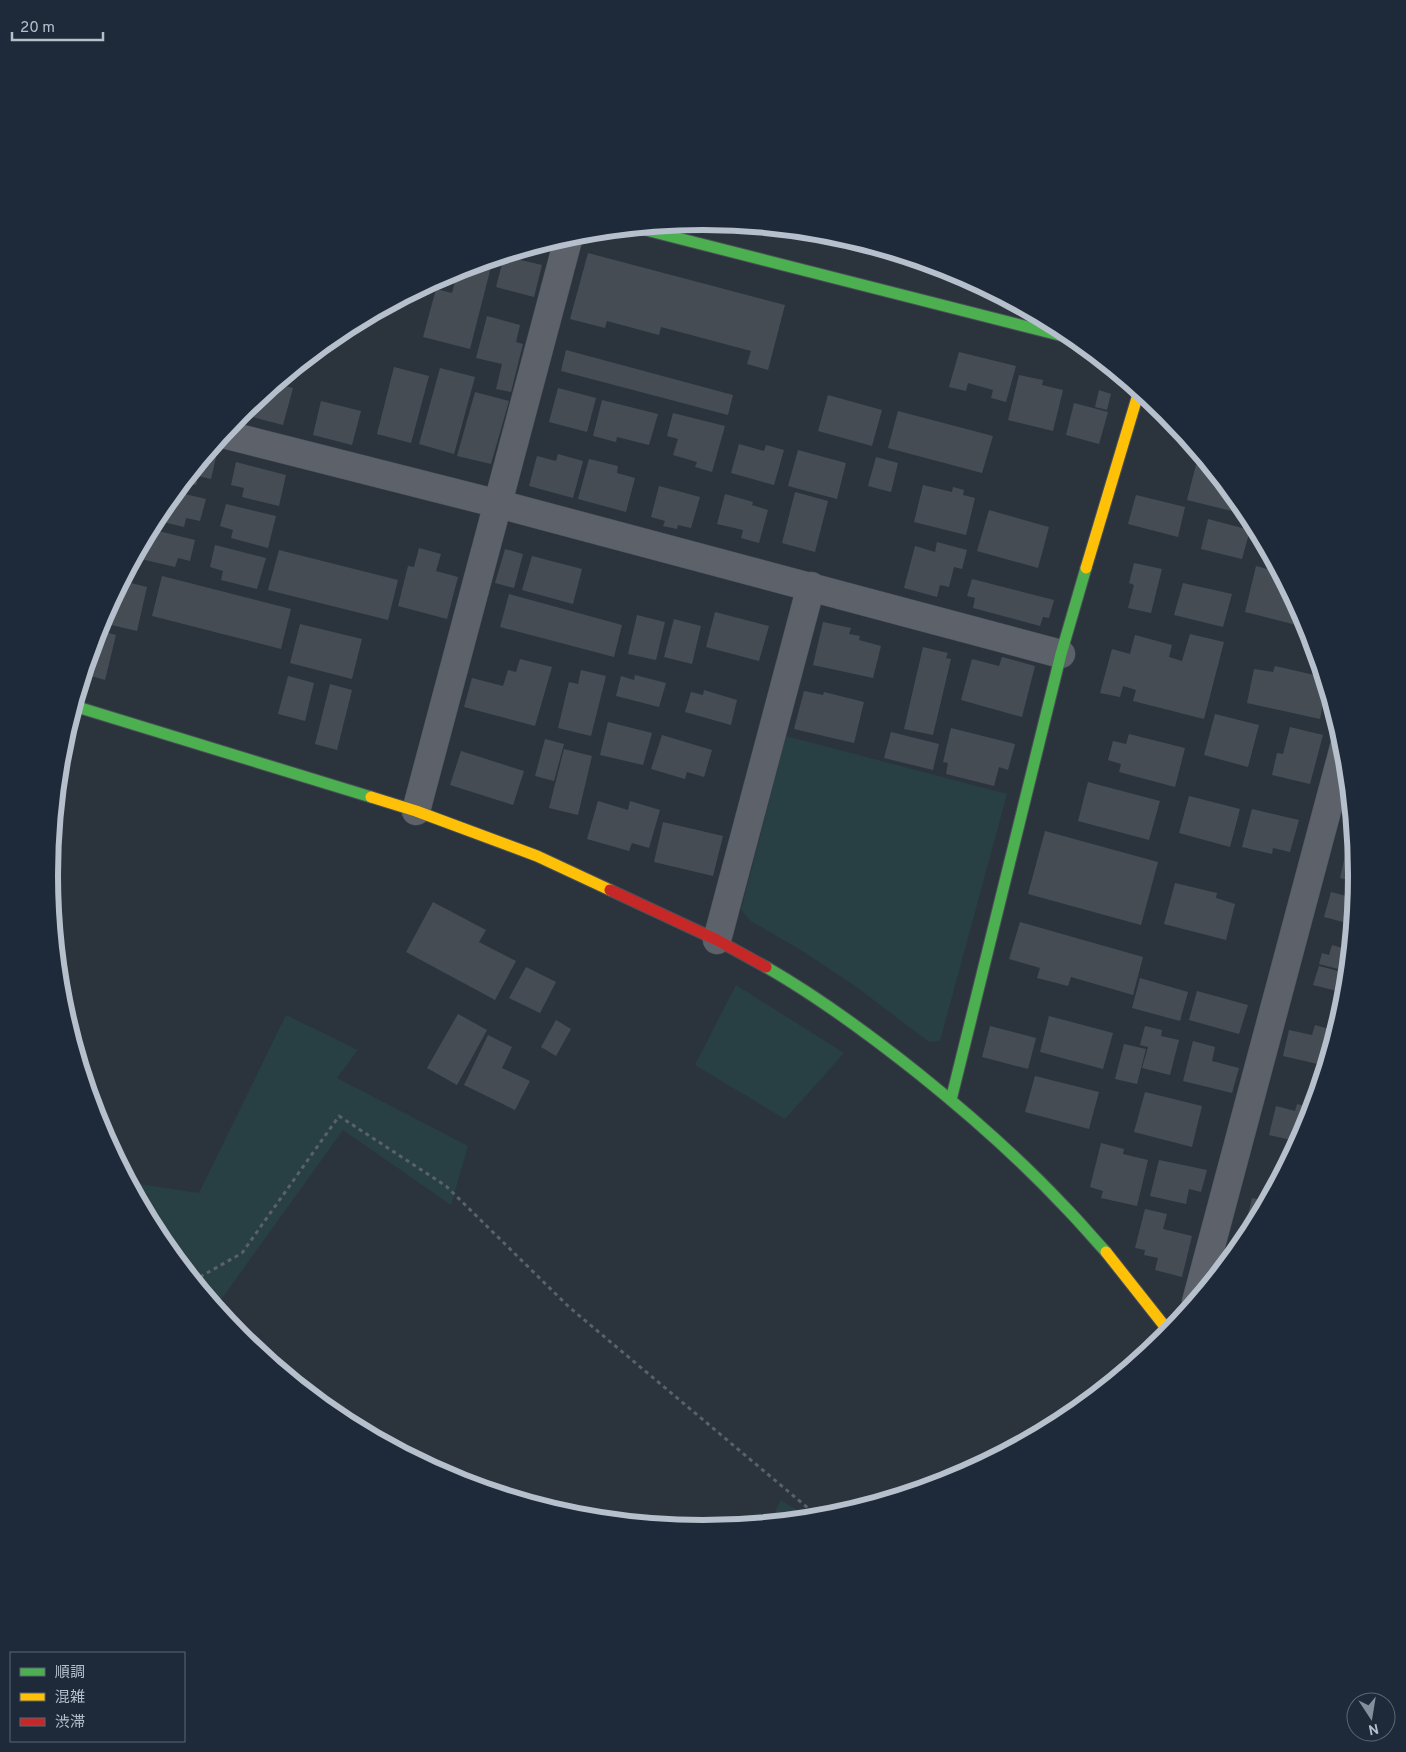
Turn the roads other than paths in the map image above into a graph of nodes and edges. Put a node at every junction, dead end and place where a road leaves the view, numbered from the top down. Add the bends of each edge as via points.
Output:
1 (656, 233) edge
2 (567, 245) edge
3 (1053, 333) edge
4 (1137, 399) edge
5 (231, 436) edge
6 (499, 504) junction
7 (811, 586) junction
8 (1061, 654) junction
9 (79, 708) edge
10 (1339, 767) edge
11 (416, 810) junction
12 (718, 940) junction
13 (951, 1100) junction
14 (1200, 1287) edge
15 (1169, 1322) edge

1 - 3 street
2 - 6 street
4 - 8 street
5 - 6 street
6 - 7 street
6 - 11 street
7 - 8 street
7 - 12 street
8 - 13 street
9 - 11 street
10 - 14 street
11 - 12 street via 537,856
12 - 13 street via 792,982 873,1037
13 - 15 street via 1065,1206

